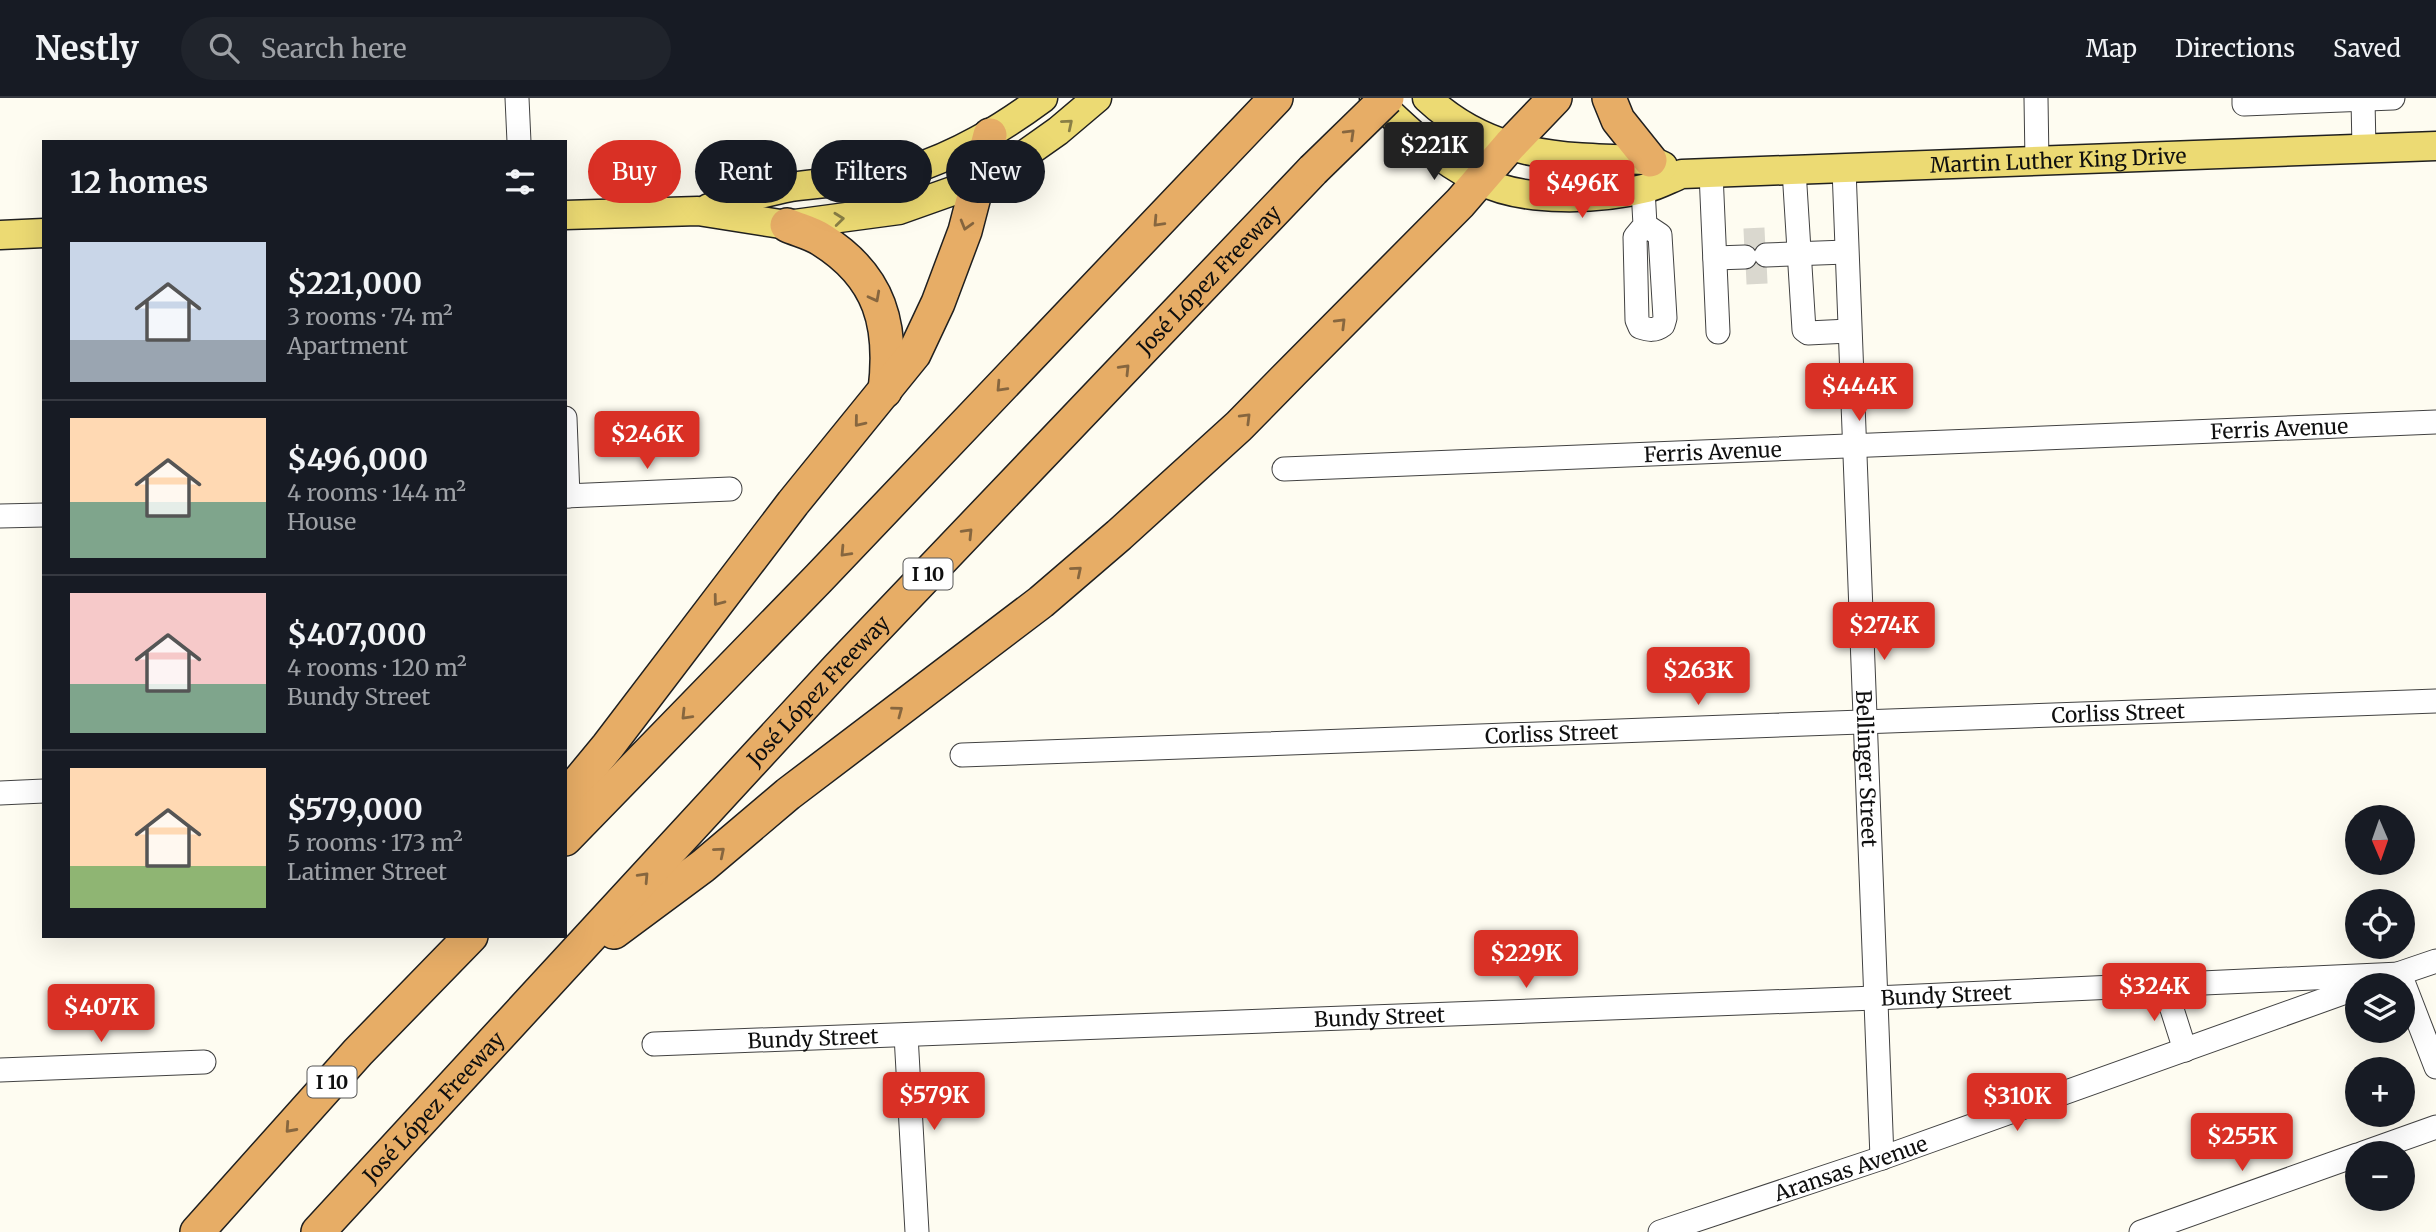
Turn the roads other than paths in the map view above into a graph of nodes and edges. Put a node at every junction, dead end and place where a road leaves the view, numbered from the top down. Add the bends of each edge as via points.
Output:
1 (517, 98) edge
2 (1043, 98) edge
3 (1097, 98) edge
4 (1374, 98) edge
5 (1387, 98) edge
6 (1427, 98) edge
7 (1555, 98) edge
8 (1609, 98) edge
9 (2036, 98) edge
10 (2244, 98) edge
11 (2393, 98) edge
12 (2362, 100) edge
13 (1266, 108) edge
14 (990, 135) junction
15 (519, 140) edge
16 (989, 140) edge
17 (1045, 140) edge
18 (1510, 145) junction
19 (2436, 146) edge
20 (2364, 149) junction
21 (2037, 162) junction
22 (1844, 169) junction
23 (1794, 170) junction
24 (1711, 173) junction
25 (1646, 174) junction
26 (1479, 181) junction
27 (946, 193) edge
28 (972, 203) edge
29 (698, 211) junction
30 (567, 215) edge
31 (787, 225) junction
32 (1645, 225) dead end
33 (42, 233) edge
34 (0, 235) edge
35 (1846, 252) junction
36 (1756, 256) junction
37 (1850, 331) junction
38 (1718, 332) dead end
39 (885, 391) junction
40 (2436, 422) edge
41 (1853, 445) junction
42 (1284, 469) dead end
43 (730, 489) dead end
44 (567, 496) edge
45 (42, 515) edge
46 (0, 516) edge
47 (2436, 701) edge
48 (1864, 723) junction
49 (962, 755) dead end
50 (42, 791) edge
51 (0, 793) edge
52 (567, 796) edge
53 (567, 837) edge
54 (451, 938) edge
55 (469, 938) edge
56 (2436, 961) edge
57 (2403, 973) edge
58 (2345, 976) edge
59 (548, 981) junction
60 (2164, 984) junction
61 (2345, 993) edge
62 (1875, 998) junction
63 (2415, 1013) edge
64 (906, 1035) junction
65 (654, 1044) dead end
66 (2185, 1049) junction
67 (358, 1052) junction
68 (204, 1062) dead end
69 (2436, 1068) edge
70 (0, 1070) edge
71 (2436, 1127) edge
72 (2397, 1141) edge
73 (1882, 1158) junction
74 (2345, 1159) edge
75 (197, 1232) edge
76 (318, 1232) edge
77 (917, 1232) edge
78 (1660, 1232) edge
79 (2141, 1232) edge

1 - 15 street
2 - 14 main road
17 -> 3 main road
4 - 26 main road via 1436,154
59 -> 5 highway, José López Freeway / I 10, bridge via 852,653
6 - 18 main road, Martin Luther King Drive via 1471,132
7 - 18 highway
8 - 25 highway
9 - 21 street
10 - 12 street via 2244,104
11 - 12 street
12 - 20 street
13 -> 53 highway
14 - 16 highway
14 - 29 main road via 906,171 790,187
18 - 25 main road, Martin Luther King Drive
18 - 26 highway
19 - 20 main road, Martin Luther King Drive
20 - 21 main road, Martin Luther King Drive
21 - 22 main road, Martin Luther King Drive
22 - 23 main road, Martin Luther King Drive
22 - 35 street, Bellinger Street
23 - 24 main road, Martin Luther King Drive
23 - 36 street
24 - 25 main road, Martin Luther King Drive
24 - 36 street
25 - 26 main road via 1601,195 1525,194
25 - 32 street
59 -> 26 highway via 703,866 788,794 1041,602 1119,536 1248,417
31 -> 27 main road via 899,210
28 -> 39 highway via 938,303 914,354
29 - 30 main road
29 - 31 main road
31 -> 39 highway via 822,240 868,283 881,307 886,330
33 - 34 main road
35 - 36 street
35 - 37 street, Bellinger Street
36 - 37 street via 1804,330
36 - 38 street
37 - 41 street, Bellinger Street
39 -> 52 highway
40 - 41 street, Ferris Avenue
41 - 42 street, Ferris Avenue
41 - 48 street, Bellinger Street
43 - 44 street
45 - 46 street
47 - 48 street, Corliss Street
48 - 49 street, Corliss Street
48 - 62 street, Bellinger Street
50 - 51 street
54 - 67 highway
55 - 67 highway, I 10
56 - 57 street
58 - 60 street, Bundy Street
59 - 76 highway, José López Freeway / I 10
60 - 62 street, Bundy Street
60 - 66 street
61 - 66 street, Aransas Avenue
62 - 64 street, Bundy Street
62 - 73 street, Bellinger Street
63 - 69 street
64 - 65 street, Bundy Street
64 - 77 street
66 - 73 street, Aransas Avenue
67 -> 75 highway, I 10
68 - 70 street
71 - 72 street
73 - 78 street, Aransas Avenue
74 - 79 street

